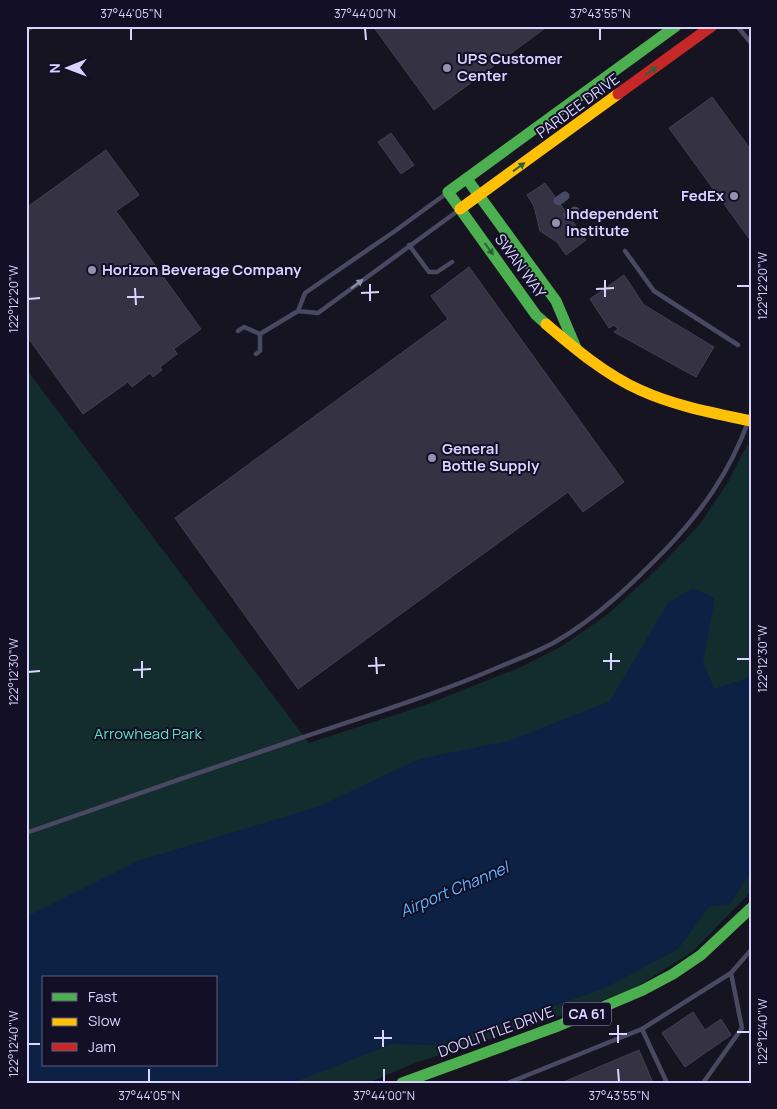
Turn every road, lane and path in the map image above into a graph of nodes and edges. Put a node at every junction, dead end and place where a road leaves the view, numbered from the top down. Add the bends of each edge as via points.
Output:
1 (676, 26) edge
2 (712, 26) edge
3 (737, 26) edge
4 (751, 43) edge
5 (467, 179) junction
6 (448, 192) junction
7 (480, 195) junction
8 (460, 209) junction
9 (409, 245) junction
10 (625, 251) dead end
11 (452, 262) dead end
12 (298, 311) junction
13 (238, 331) dead end
14 (260, 334) junction
15 (738, 345) dead end
16 (576, 348) junction
17 (256, 354) dead end
18 (750, 421) edge
19 (26, 833) edge
20 (750, 909) edge
21 (751, 950) edge
22 (731, 972) junction
23 (642, 1029) junction
24 (402, 1083) edge
25 (508, 1083) edge
26 (667, 1083) edge
27 (704, 1083) edge

1 - 5 main road, PARDEE DRIVE
7 -> 2 main road, PARDEE DRIVE
3 - 4 lane
5 - 6 main road, PARDEE DRIVE
5 - 7 main road, SWAN WAY
6 - 8 main road, SWAN WAY
6 - 12 lane via 305,293
7 - 8 main road, PARDEE DRIVE
7 - 16 main road, SWAN WAY via 556,301
8 - 9 lane
8 -> 16 main road, SWAN WAY via 536,315
9 - 11 lane via 430,272 437,272
12 -> 9 lane via 318,313
10 - 15 lane via 654,290
12 - 14 lane
13 - 14 lane via 244,327
14 - 17 lane via 260,351
16 - 18 main road, SWAN WAY via 625,382 650,394 674,404
18 - 19 lane via 732,463 698,514 648,568 586,621 555,642 416,700
20 - 24 main road, DOOLITTLE DRIVE / CA 61 via 700,955 648,988 556,1027
21 - 22 lane
22 - 23 lane
22 - 27 lane via 742,1028
23 - 25 lane
23 - 26 lane

